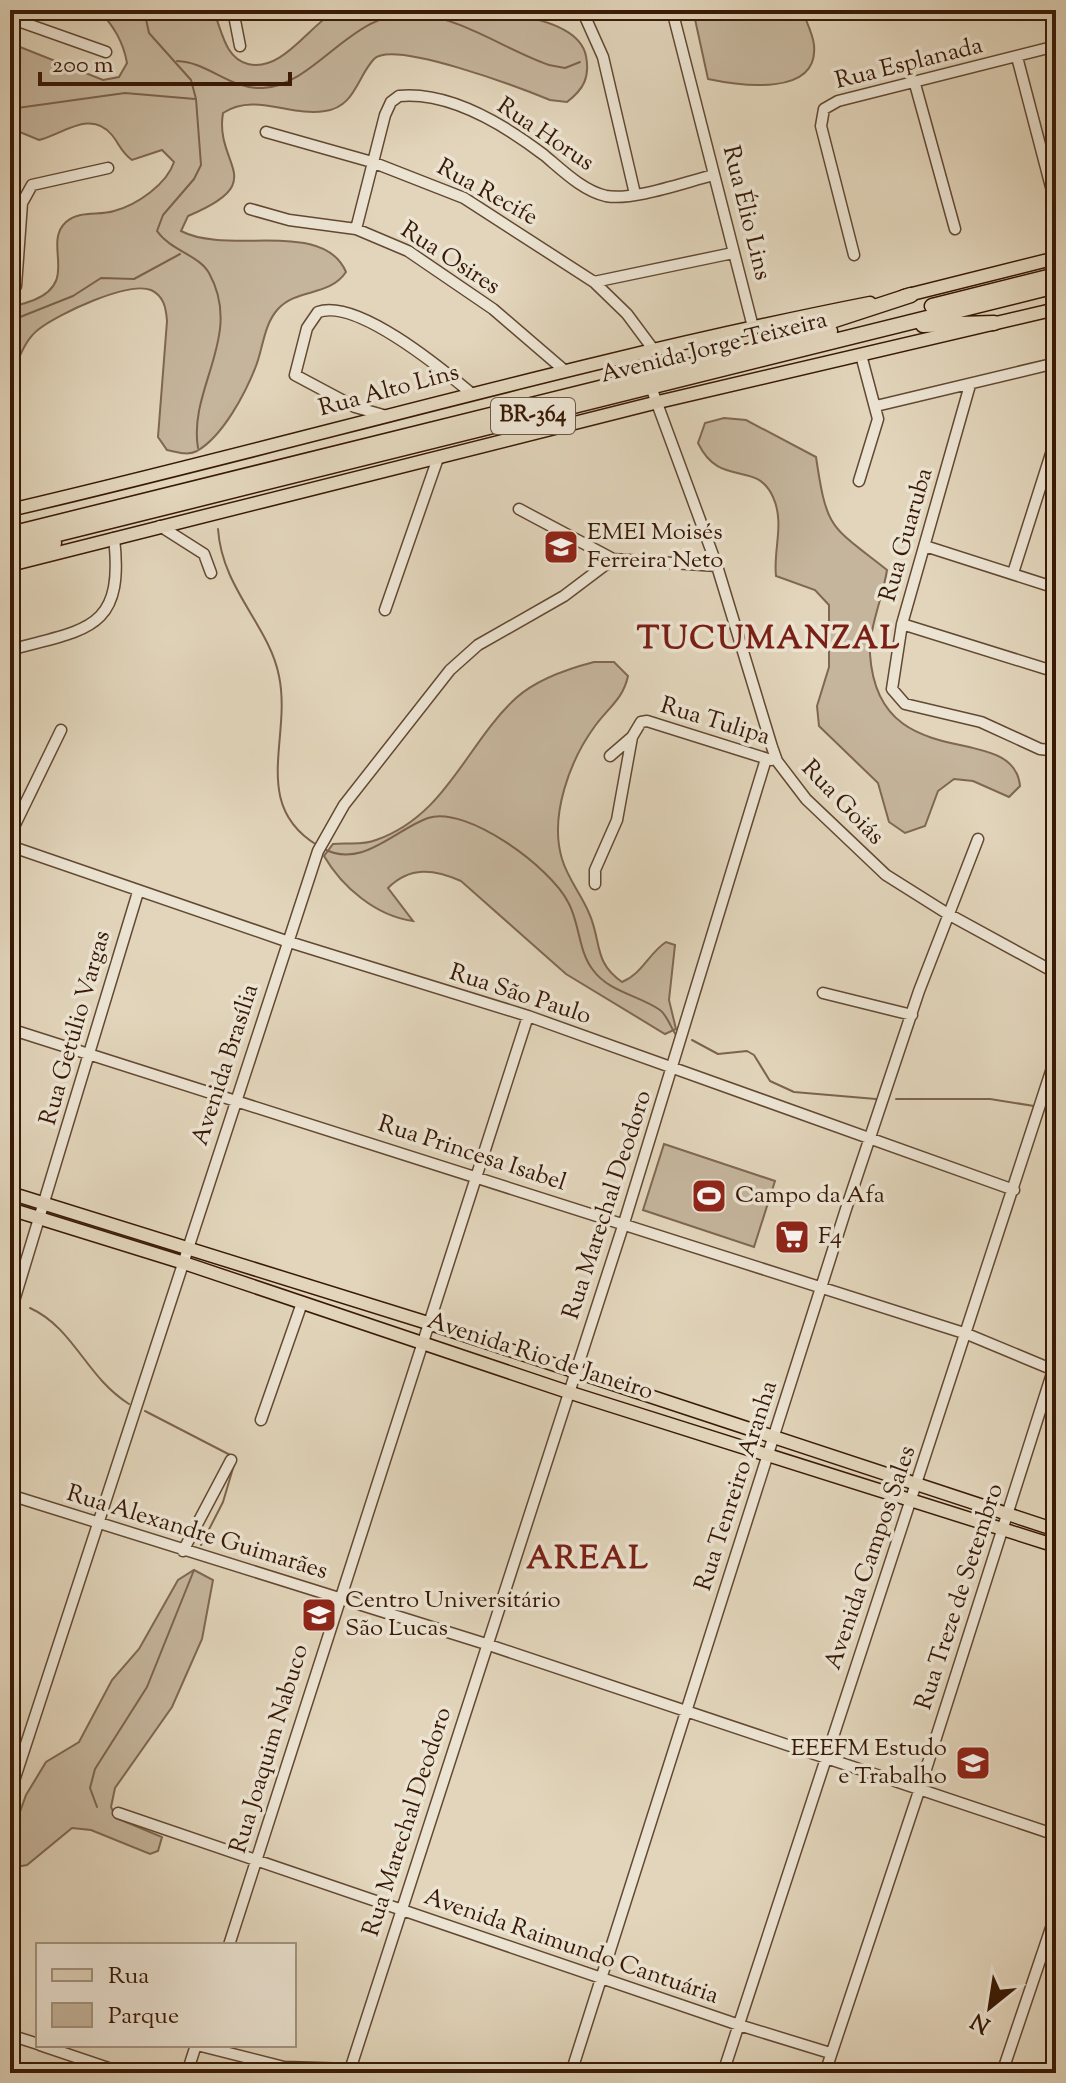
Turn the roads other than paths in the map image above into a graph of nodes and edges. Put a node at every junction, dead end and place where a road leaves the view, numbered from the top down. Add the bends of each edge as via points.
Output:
1 (233, 10) edge
2 (582, 10) edge
3 (672, 10) edge
4 (10, 18) edge
5 (240, 46) dead end
6 (1056, 46) edge
7 (106, 52) dead end
8 (1017, 57) junction
9 (915, 84) junction
10 (266, 132) dead end
11 (372, 162) junction
12 (108, 168) dead end
13 (714, 175) junction
14 (635, 194) junction
15 (1056, 206) edge
16 (250, 209) dead end
17 (15, 225) edge
18 (356, 229) junction
19 (955, 229) dead end
20 (733, 253) junction
21 (854, 255) dead end
22 (1056, 258) edge
23 (1056, 275) edge
24 (594, 282) junction
25 (16, 286) dead end
26 (1056, 286) edge
27 (911, 295) junction
28 (1055, 313) edge
29 (994, 323) junction
30 (899, 324) junction
31 (753, 327) junction
32 (774, 345) junction
33 (653, 349) junction
34 (861, 355) junction
35 (1056, 363) edge
36 (564, 370) junction
37 (970, 385) junction
38 (651, 387) junction
39 (471, 393) junction
40 (654, 403) junction
41 (876, 406) junction
42 (385, 415) junction
43 (1056, 438) edge
44 (438, 458) junction
45 (859, 481) dead end
46 (519, 509) dead end
47 (10, 510) edge
48 (118, 520) junction
49 (160, 526) junction
50 (10, 531) edge
51 (114, 538) junction
52 (10, 546) edge
53 (925, 546) junction
54 (613, 559) junction
55 (10, 563) edge
56 (717, 566) junction
57 (211, 573) dead end
58 (1013, 573) junction
59 (1056, 588) edge
60 (385, 610) dead end
61 (902, 624) junction
62 (10, 650) edge
63 (1056, 672) edge
64 (61, 730) dead end
65 (632, 737) junction
66 (1053, 744) edge
67 (610, 756) dead end
68 (772, 760) junction
69 (10, 835) edge
70 (978, 839) dead end
71 (10, 846) edge
72 (595, 884) dead end
73 (138, 892) junction
74 (948, 914) junction
75 (286, 941) junction
76 (1056, 973) edge
77 (823, 993) dead end
78 (912, 1015) junction
79 (528, 1016) junction
80 (10, 1029) edge
81 (88, 1054) junction
82 (1056, 1056) edge
83 (673, 1070) junction
84 (235, 1100) junction
85 (870, 1136) junction
86 (478, 1176) junction
87 (1014, 1190) junction
88 (10, 1193) edge
89 (46, 1204) junction
90 (10, 1209) edge
91 (41, 1219) junction
92 (624, 1223) junction
93 (189, 1249) junction
94 (184, 1263) junction
95 (820, 1289) junction
96 (302, 1303) junction
97 (10, 1314) edge
98 (431, 1324) junction
99 (967, 1334) junction
100 (426, 1342) junction
101 (1055, 1368) edge
102 (574, 1374) junction
103 (568, 1392) junction
104 (261, 1420) dead end
105 (776, 1437) junction
106 (771, 1453) junction
107 (231, 1460) dead end
108 (918, 1485) junction
109 (10, 1495) edge
110 (913, 1500) junction
111 (1007, 1513) junction
112 (99, 1524) junction
113 (1002, 1528) junction
114 (1056, 1530) edge
115 (1056, 1546) edge
116 (183, 1551) junction
117 (338, 1598) junction
118 (486, 1644) junction
119 (685, 1709) junction
120 (825, 1756) junction
121 (920, 1788) junction
122 (10, 1793) edge
123 (118, 1813) dead end
124 (1056, 1835) edge
125 (256, 1861) junction
126 (401, 1911) junction
127 (1056, 1913) edge
128 (230, 1943) edge
129 (601, 1976) junction
130 (739, 2025) junction
131 (10, 2035) edge
132 (36, 2044) edge
133 (45, 2047) edge
134 (195, 2047) edge
135 (204, 2047) edge
136 (830, 2053) junction
137 (349, 2071) edge
138 (123, 2073) edge
139 (187, 2073) edge
140 (365, 2073) edge
141 (571, 2073) edge
142 (723, 2073) edge
143 (825, 2073) edge
144 (1002, 2073) edge

1 - 5 street
2 - 14 street via 603,57
3 - 13 street, Rua Élio Lins
4 - 7 street
6 - 8 street, Rua Esplanada
8 - 9 street, Rua Esplanada
8 - 15 street
9 - 19 street
9 - 21 street, Rua Esplanada via 838,101 821,114
10 - 11 street, Rua Recife
11 - 14 street, Rua Horus via 391,102 409,95 451,104 498,124 591,190 613,197
11 - 18 street, Rua Horus
11 - 24 street, Rua Recife via 464,198
12 - 17 street via 32,185
13 - 14 street, Rua Horus
13 - 20 street, Rua Élio Lins
16 - 18 street, Rua Osires
17 - 25 street
18 - 36 street, Rua Osires via 427,262
20 - 24 street
20 - 31 street, Rua Élio Lins
22 - 27 main road
23 - 32 highway, Avenida Jorge Teixeira / BR-364
24 - 33 street, Rua Recife
26 - 30 highway, Avenida Jorge Teixeira / BR-364
27 - 31 main road
27 - 32 highway
28 - 29 main road
29 - 30 highway
29 - 34 main road
30 - 38 highway, Avenida Jorge Teixeira / BR-364
31 - 33 main road
32 - 50 highway, Avenida Jorge Teixeira / BR-364
33 - 36 main road, Rua Alto Lins
34 - 40 main road
34 - 41 street
35 - 37 street
36 - 39 main road, Rua Alto Lins
37 - 41 street
37 - 53 street, Rua Guaruba
38 - 40 street, Rua Goiás
38 - 48 highway, Avenida Jorge Teixeira / BR-364
39 - 42 main road, Rua Alto Lins
39 - 42 street via 404,342 335,310 321,311 312,318 295,375 355,407
40 - 44 main road
40 - 56 street, Rua Goiás
41 - 45 street via 876,434
42 - 47 main road, Rua Alto Lins
43 - 58 street
44 - 49 main road
44 - 60 street
46 - 54 street
48 - 52 highway, Avenida Jorge Teixeira / BR-364
48 - 55 highway
49 - 51 main road
49 - 57 street via 204,554
51 - 55 main road
51 - 62 street via 115,586 103,617 86,628
53 - 58 street
53 - 61 street, Rua Guaruba
54 - 56 street
54 - 75 street, Avenida Brasília via 564,596 466,654 360,783 320,846
56 - 68 street, Rua Goiás
58 - 59 street
61 - 63 street
61 - 66 street, Rua Guaruba via 892,675 895,696 909,705 981,722 1040,749
64 - 69 street
65 - 67 street, Rua Tulipa
65 - 68 street, Rua Tulipa via 647,721
65 - 72 street via 617,820 595,870
68 - 74 street, Rua Goiás via 859,852
68 - 83 street, Rua Marechal Deodoro
70 - 74 street, Rua Tenreiro Aranha
71 - 73 street, Rua São Paulo
73 - 75 street, Rua São Paulo
73 - 81 street, Rua Getúlio Vargas
74 - 76 street, Rua Goiás
74 - 78 street, Rua Tenreiro Aranha
75 - 79 street, Rua São Paulo
75 - 84 street, Avenida Brasília
77 - 78 street
78 - 85 street, Rua Tenreiro Aranha
79 - 83 street, Rua São Paulo
79 - 86 street, Rua Joaquim Nabuco
80 - 81 street, Rua Princesa Isabel
81 - 84 street, Rua Princesa Isabel
81 - 89 street, Rua Getúlio Vargas
82 - 87 street, Avenida Campos Sales
83 - 85 street, Rua São Paulo
83 - 92 street, Rua Marechal Deodoro
84 - 86 street, Rua Princesa Isabel
84 - 93 street, Avenida Brasília
85 - 87 street, Rua São Paulo
85 - 95 street, Rua Tenreiro Aranha
86 - 92 street, Rua Princesa Isabel
86 - 98 street, Rua Joaquim Nabuco
87 - 99 street, Avenida Campos Sales
88 - 89 main road, Avenida Rio de Janeiro
89 - 91 street, Rua Getúlio Vargas
89 - 93 main road, Avenida Rio de Janeiro
90 - 91 main road, Avenida Rio de Janeiro
91 - 94 main road, Avenida Rio de Janeiro
91 - 97 street, Rua Getúlio Vargas
92 - 95 street, Rua Princesa Isabel
92 - 102 street, Rua Marechal Deodoro
93 - 94 street, Avenida Brasília
93 - 98 main road, Avenida Rio de Janeiro
94 - 96 main road, Avenida Rio de Janeiro
94 - 112 street, Avenida Brasília
95 - 99 street, Rua Princesa Isabel
95 - 105 street, Rua Tenreiro Aranha
96 - 100 main road, Avenida Rio de Janeiro
96 - 104 street
98 - 100 street, Rua Joaquim Nabuco
98 - 102 main road, Avenida Rio de Janeiro
99 - 101 street, Rua Princesa Isabel
99 - 108 street, Avenida Campos Sales
100 - 103 main road, Avenida Rio de Janeiro
100 - 117 street, Rua Joaquim Nabuco
101 - 111 street, Rua Treze de Setembro
102 - 103 street, Rua Marechal Deodoro
102 - 105 main road, Avenida Rio de Janeiro
103 - 106 main road, Avenida Rio de Janeiro
103 - 118 street, Rua Marechal Deodoro
105 - 106 street, Rua Tenreiro Aranha
105 - 108 main road, Avenida Rio de Janeiro
106 - 110 main road, Avenida Rio de Janeiro
106 - 119 street, Rua Tenreiro Aranha
107 - 116 street
108 - 110 street, Avenida Campos Sales
108 - 111 main road, Avenida Rio de Janeiro
109 - 112 street, Rua Alexandre Guimarães
110 - 113 main road, Avenida Rio de Janeiro
110 - 120 street, Avenida Campos Sales
111 - 113 street, Rua Treze de Setembro
111 - 114 main road, Avenida Rio de Janeiro
112 - 116 street, Rua Alexandre Guimarães
112 - 122 street, Avenida Brasília
113 - 115 main road, Avenida Rio de Janeiro
113 - 121 street, Rua Treze de Setembro
116 - 117 street, Rua Alexandre Guimarães
117 - 118 street, Rua Alexandre Guimarães
117 - 125 street, Rua Joaquim Nabuco
118 - 119 street, Rua Alexandre Guimarães
118 - 126 street, Rua Marechal Deodoro
119 - 120 street, Rua Alexandre Guimarães
119 - 129 street, Rua Tenreiro Aranha
120 - 121 street, Rua Alexandre Guimarães
120 - 130 street, Avenida Campos Sales
121 - 124 street, Rua Alexandre Guimarães
121 - 136 street, Rua Treze de Setembro
123 - 125 street, Avenida Raimundo Cantuária
125 - 126 street, Avenida Raimundo Cantuária
125 - 128 street, Rua Joaquim Nabuco
126 - 129 street, Avenida Raimundo Cantuária
126 - 137 street, Rua Marechal Deodoro
127 - 144 street
129 - 130 street, Avenida Raimundo Cantuária
129 - 141 street, Rua Tenreiro Aranha
130 - 136 street, Avenida Raimundo Cantuária
130 - 142 street, Avenida Campos Sales
131 - 132 street
133 - 138 street
134 - 139 street
135 - 137 street via 284,2067
136 - 143 street, Rua Treze de Setembro
137 - 140 street

